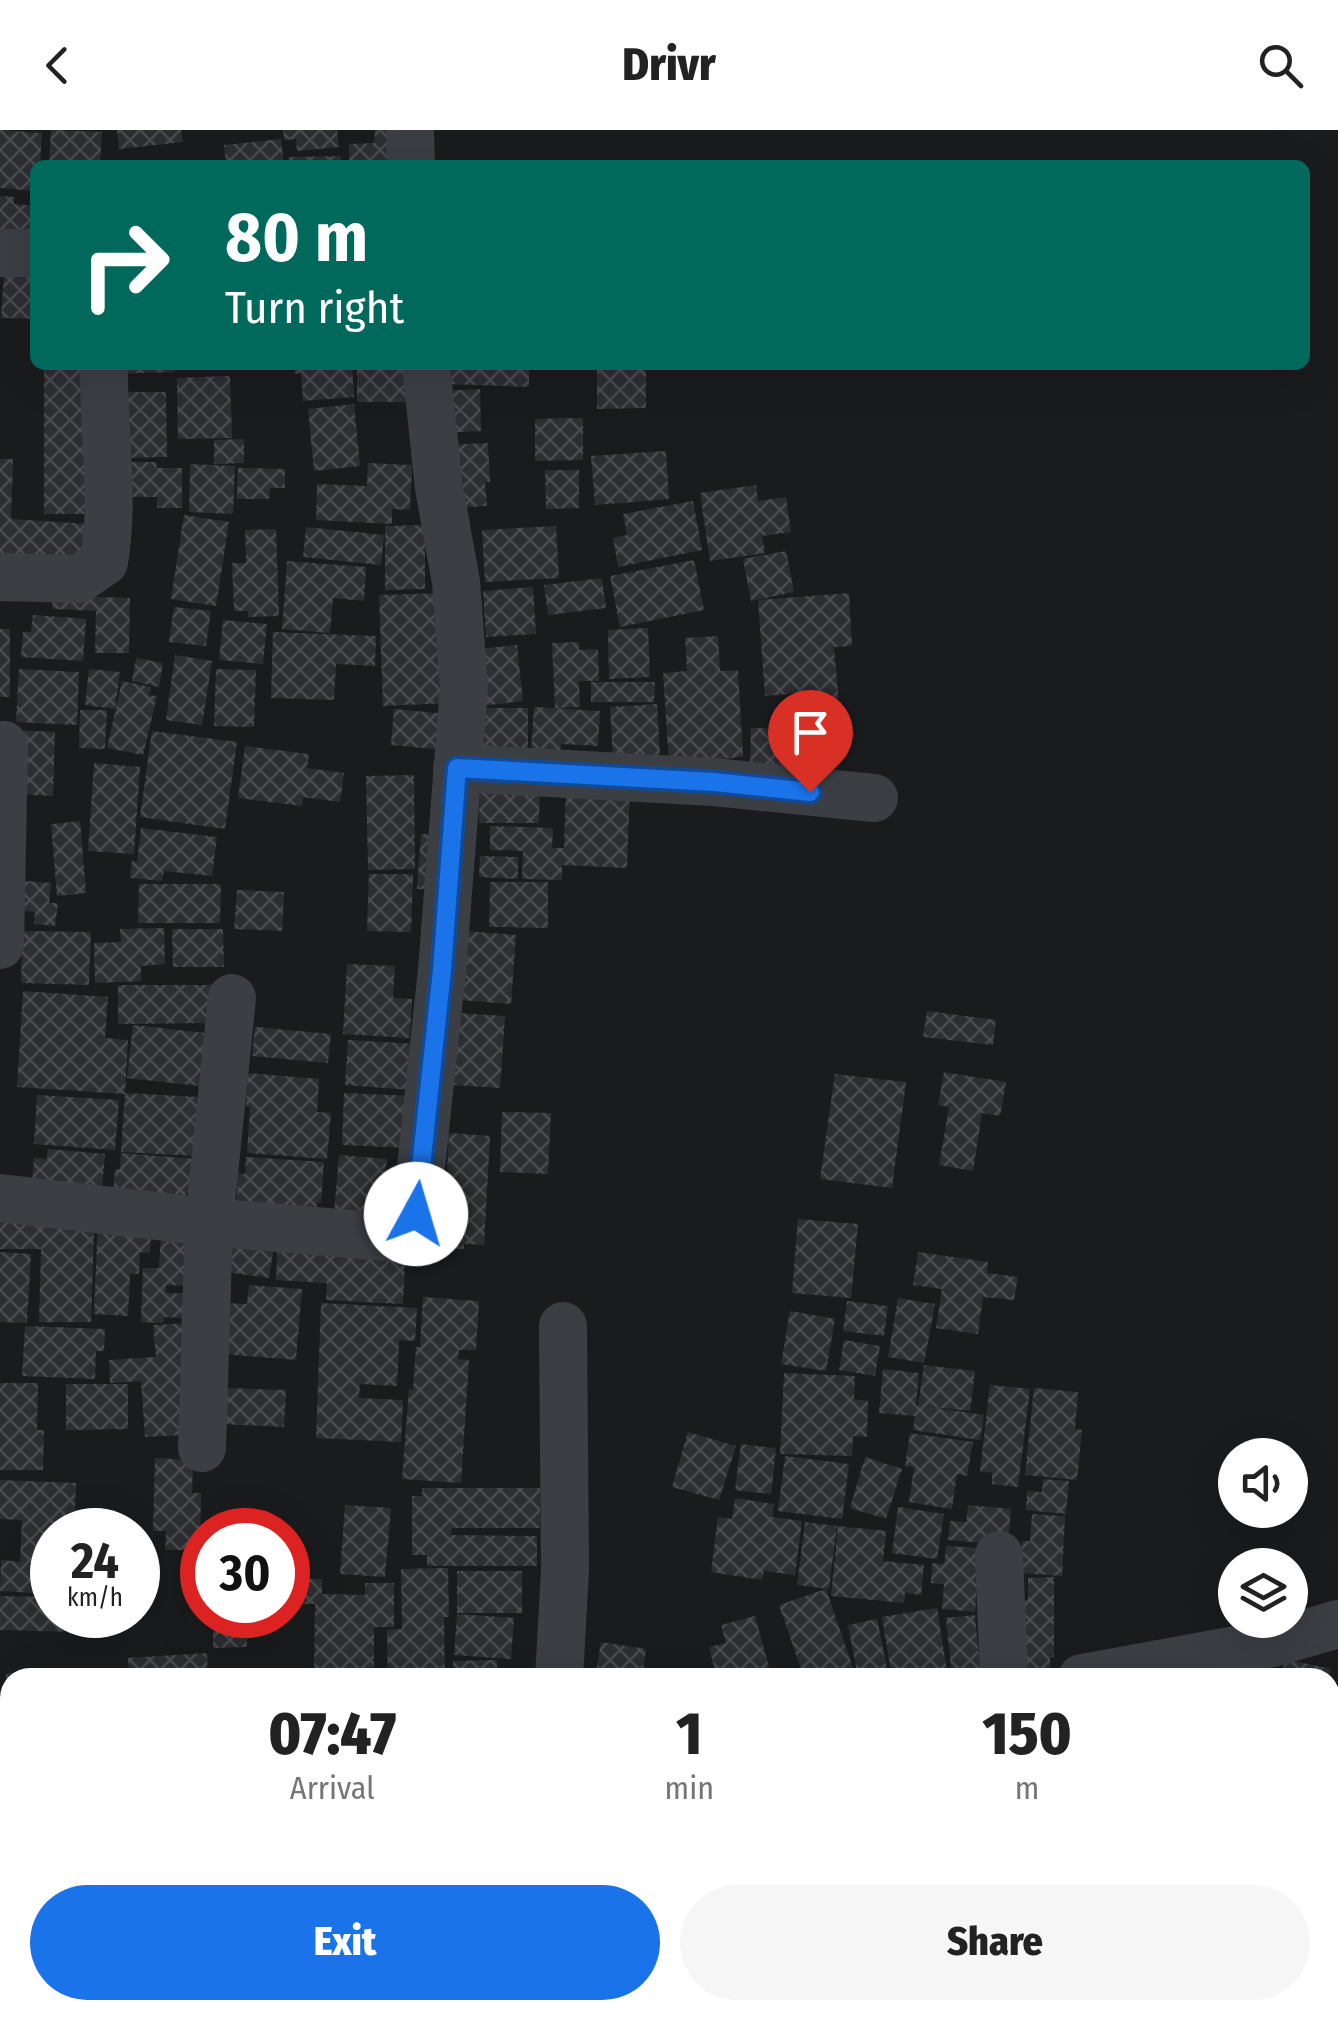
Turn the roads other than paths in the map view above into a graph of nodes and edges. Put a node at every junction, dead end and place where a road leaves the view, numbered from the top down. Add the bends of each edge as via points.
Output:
1 (410, 130) edge
2 (412, 160) edge
3 (0, 253) edge
4 (30, 253) edge
5 (104, 370) edge
6 (427, 370) edge
7 (0, 577) edge
8 (4, 744) dead end
9 (457, 768) junction
10 (874, 798) dead end
11 (0, 927) edge
12 (0, 945) edge
13 (232, 998) dead end
14 (0, 1198) edge
15 (209, 1222) junction
16 (563, 1326) dead end
17 (202, 1448) dead end
18 (999, 1555) dead end
19 (1338, 1624) edge
20 (1268, 1660) edge
21 (560, 1668) edge
22 (1004, 1668) edge
23 (1178, 1668) edge

1 - 2 street
3 - 4 street
5 - 7 street via 110,532 104,562 79,579
6 - 9 street via 458,600 464,687
8 - 11 street
9 - 10 street
9 - 15 street via 442,970 410,1228 396,1238
11 - 12 street
13 - 15 street
14 - 15 street
15 - 17 street
16 - 21 street
18 - 22 street
19 - 20 street
20 - 23 street

